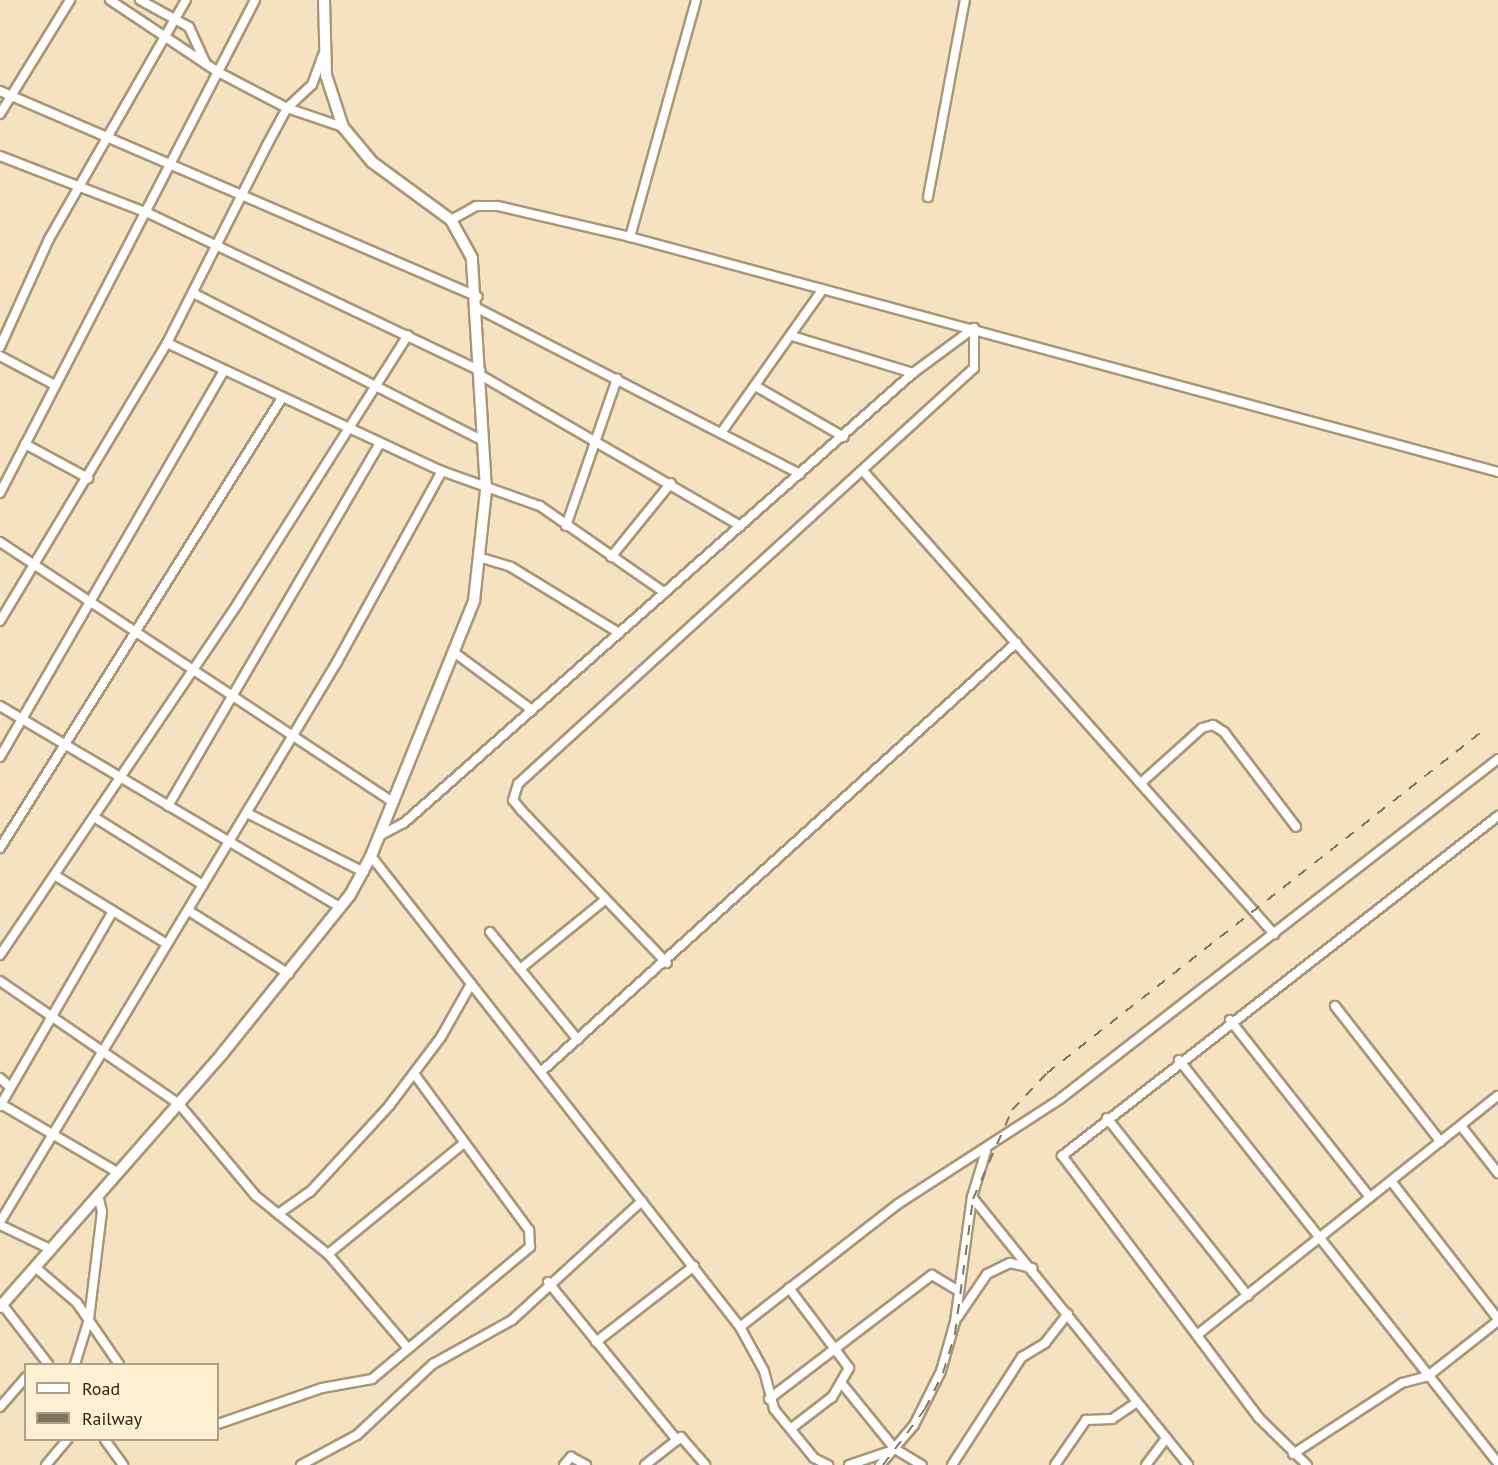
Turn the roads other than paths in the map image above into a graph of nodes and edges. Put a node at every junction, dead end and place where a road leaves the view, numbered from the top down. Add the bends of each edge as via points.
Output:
1 (70, 0) edge
2 (110, 0) edge
3 (140, 0) edge
4 (186, 0) edge
5 (255, 0) edge
6 (324, 0) edge
7 (696, 0) edge
8 (965, 0) edge
9 (177, 18) junction
10 (164, 37) junction
11 (324, 54) junction
12 (206, 64) junction
13 (218, 72) junction
14 (0, 91) edge
15 (10, 95) junction
16 (287, 108) junction
17 (0, 114) edge
18 (343, 127) junction
19 (112, 136) junction
20 (0, 156) edge
21 (174, 162) junction
22 (80, 188) junction
23 (245, 193) junction
24 (927, 197) dead end
25 (148, 213) junction
26 (451, 220) junction
27 (630, 237) junction
28 (217, 246) junction
29 (823, 289) junction
30 (193, 293) junction
31 (478, 297) junction
32 (479, 309) junction
33 (974, 328) junction
34 (408, 335) junction
35 (792, 336) junction
36 (167, 343) junction
37 (0, 347) edge
38 (0, 356) edge
39 (224, 370) junction
40 (913, 373) junction
41 (482, 374) junction
42 (617, 379) junction
43 (55, 386) junction
44 (376, 386) junction
45 (756, 387) junction
46 (282, 398) junction
47 (349, 429) junction
48 (721, 433) junction
49 (844, 437) junction
50 (597, 439) junction
51 (484, 441) junction
52 (380, 443) junction
53 (25, 444) junction
54 (442, 471) junction
55 (864, 472) junction
56 (1498, 472) edge
57 (800, 474) junction
58 (88, 478) junction
59 (671, 483) junction
60 (486, 490) junction
61 (0, 493) edge
62 (566, 526) junction
63 (741, 526) junction
64 (0, 542) edge
65 (611, 557) junction
66 (482, 558) junction
67 (36, 564) junction
68 (664, 593) junction
69 (89, 597) junction
70 (0, 621) edge
71 (137, 631) junction
72 (619, 633) junction
73 (1016, 643) junction
74 (455, 652) junction
75 (194, 667) junction
76 (232, 693) junction
77 (0, 706) edge
78 (532, 710) junction
79 (21, 718) junction
80 (292, 734) junction
81 (66, 746) junction
82 (0, 757) edge
83 (1498, 759) edge
84 (121, 779) junction
85 (1141, 783) junction
86 (393, 802) junction
87 (168, 806) junction
88 (247, 813) junction
89 (1498, 816) edge
90 (94, 817) junction
91 (1296, 827) dead end
92 (381, 835) junction
93 (229, 842) junction
94 (0, 849) edge
95 (371, 856) junction
96 (364, 872) junction
97 (56, 876) junction
98 (203, 885) junction
99 (604, 900) junction
100 (341, 908) junction
101 (113, 911) junction
102 (189, 911) junction
103 (490, 932) dead end
104 (1274, 934) junction
105 (167, 944) junction
106 (0, 955) edge
107 (667, 963) junction
108 (520, 969) junction
109 (289, 974) junction
110 (0, 981) edge
111 (471, 984) junction
112 (1335, 1006) dead end
113 (49, 1018) junction
114 (1230, 1020) junction
115 (578, 1040) junction
116 (104, 1055) junction
117 (1179, 1060) junction
118 (542, 1071) junction
119 (415, 1075) junction
120 (0, 1078) edge
121 (9, 1086) junction
122 (1498, 1096) edge
123 (179, 1104) junction
124 (1, 1105) edge
125 (1107, 1118) junction
126 (1461, 1126) junction
127 (57, 1133) junction
128 (1441, 1142) junction
129 (464, 1143) junction
130 (986, 1151) junction
131 (117, 1172) junction
132 (1498, 1173) edge
133 (1391, 1181) junction
134 (98, 1194) junction
135 (972, 1197) junction
136 (1370, 1197) junction
137 (642, 1201) junction
138 (278, 1214) junction
139 (0, 1223) edge
140 (1318, 1237) junction
141 (50, 1249) junction
142 (328, 1254) junction
143 (694, 1266) junction
144 (35, 1267) junction
145 (1032, 1268) junction
146 (548, 1282) junction
147 (789, 1288) junction
148 (957, 1290) junction
149 (1248, 1296) junction
150 (1, 1306) edge
151 (1068, 1314) junction
152 (89, 1319) junction
153 (1498, 1320) edge
154 (955, 1322) junction
155 (740, 1327) junction
156 (1197, 1335) junction
157 (596, 1342) junction
158 (406, 1346) junction
159 (836, 1352) junction
160 (45, 1361) edge
161 (76, 1363) edge
162 (118, 1363) edge
163 (1428, 1376) junction
164 (24, 1379) edge
165 (843, 1385) junction
166 (769, 1399) junction
167 (1137, 1402) junction
168 (0, 1407) edge
169 (219, 1424) edge
170 (793, 1427) junction
171 (1166, 1438) junction
172 (677, 1440) junction
173 (66, 1441) edge
174 (106, 1441) edge
175 (895, 1449) junction
176 (1293, 1454) junction
177 (1498, 1463) edge
178 (46, 1465) edge
179 (123, 1465) edge
180 (301, 1465) edge
181 (564, 1465) edge
182 (586, 1465) edge
183 (645, 1465) edge
184 (705, 1465) edge
185 (828, 1465) edge
186 (849, 1465) edge
187 (880, 1465) edge
188 (922, 1465) edge
189 (952, 1465) edge
190 (1055, 1465) edge
191 (1146, 1465) edge
192 (1188, 1465) edge
193 (1306, 1465) edge

1 - 15 street
2 - 10 street
3 - 9 street
4 - 9 street
5 - 13 street
6 - 11 street
7 - 27 street
8 - 24 street
9 - 10 street
9 - 12 street via 199,43
10 - 12 street
10 - 19 street
11 - 16 street via 312,85
11 - 18 street
12 - 13 street
13 - 16 street
13 - 21 street
14 - 15 street
15 - 17 street
15 - 19 street
16 - 18 street
16 - 23 street
18 - 26 street via 372,162
19 - 21 street
19 - 22 street
20 - 22 street
21 - 23 street
21 - 25 street
22 - 25 street
22 - 37 street via 36,265
23 - 28 street
23 - 31 street
25 - 28 street
25 - 43 street
26 - 27 street via 476,206 498,206
26 - 31 street via 472,258
27 - 29 street
28 - 30 street
28 - 34 street
29 - 33 street
29 - 35 street
30 - 36 street
30 - 44 street
31 - 32 street
32 - 41 street
32 - 42 street
33 - 40 street
33 - 55 street via 978,356 974,368
33 - 56 street
34 - 41 street
34 - 44 street
35 - 40 street
35 - 45 street
36 - 39 street
36 - 58 street
38 - 43 street
39 - 46 street
39 - 69 street
40 - 49 street
41 - 50 street
41 - 51 street
42 - 48 street
42 - 50 street
43 - 53 street
44 - 47 street
44 - 51 street
45 - 48 street
45 - 49 street
46 - 47 street
46 - 71 street
47 - 52 street
47 - 75 street
48 - 57 street
49 - 57 street
50 - 59 street
50 - 62 street
51 - 60 street
52 - 54 street
52 - 76 street
53 - 58 street
53 - 61 street
54 - 60 street
54 - 80 street
55 - 73 street
55 - 99 street via 518,784 516,805
57 - 63 street
58 - 67 street
59 - 63 street
59 - 65 street
60 - 62 street via 540,506
60 - 66 street
62 - 65 street
63 - 68 street
64 - 67 street
65 - 68 street
66 - 72 street via 511,567
66 - 74 street
67 - 69 street
67 - 70 street
68 - 72 street
69 - 71 street
69 - 79 street
71 - 75 street
71 - 81 street
72 - 78 street
73 - 85 street
73 - 107 street
74 - 78 street
74 - 86 street
75 - 76 street
75 - 84 street
76 - 80 street
76 - 87 street
77 - 79 street
78 - 92 street via 404,824
79 - 81 street
79 - 82 street
80 - 86 street
80 - 88 street
81 - 84 street
81 - 94 street
83 - 104 street
84 - 87 street
84 - 90 street
85 - 91 street via 1202,728 1213,725 1224,732
85 - 104 street
86 - 92 street
87 - 93 street
88 - 93 street
88 - 96 street
89 - 114 street
90 - 97 street
90 - 98 street
92 - 95 street
93 - 98 street
93 - 100 street
95 - 96 street
95 - 111 street
96 - 100 street
97 - 101 street
97 - 106 street
98 - 102 street
99 - 107 street
99 - 108 street
100 - 109 street
101 - 105 street
101 - 113 street
102 - 105 street
102 - 109 street
103 - 108 street
104 - 130 street
105 - 116 street
107 - 115 street
108 - 115 street
109 - 123 street
110 - 113 street
111 - 118 street
111 - 119 street
112 - 128 street
113 - 116 street
113 - 121 street
114 - 117 street
114 - 136 street
115 - 118 street
116 - 123 street
116 - 127 street
117 - 125 street
117 - 140 street
118 - 137 street
119 - 129 street
119 - 138 street via 310,1192
120 - 121 street
121 - 124 street
122 - 126 street
123 - 131 street
123 - 138 street
124 - 127 street
125 - 149 street
125 - 156 street via 1065,1150 1062,1162
126 - 128 street
126 - 132 street
127 - 131 street
127 - 139 street
128 - 133 street
129 - 142 street
129 - 158 street via 533,1238 522,1256
130 - 135 street
130 - 147 street via 898,1204
131 - 134 street
133 - 136 street
133 - 153 street
134 - 141 street
134 - 152 street via 102,1212
135 - 145 street
135 - 148 street
136 - 140 street
137 - 143 street
137 - 146 street
138 - 142 street
139 - 141 street
140 - 149 street
140 - 163 street
141 - 144 street
142 - 158 street
143 - 155 street
143 - 157 street
144 - 150 street
144 - 152 street
145 - 151 street
145 - 154 street via 1010,1263 987,1274
146 - 157 street
146 - 180 street via 512,1320 415,1376 357,1435
147 - 155 street
147 - 159 street
148 - 154 street
148 - 159 street via 932,1275
149 - 156 street
150 - 160 street
151 - 167 street
151 - 189 street via 1045,1343 1022,1357
152 - 161 street
152 - 162 street
153 - 163 street
154 - 175 street via 929,1397
155 - 166 street via 764,1371
156 - 176 street
157 - 172 street
158 - 169 street via 362,1384 322,1388
159 - 165 street via 849,1368
159 - 166 street
163 - 176 street via 1402,1383
163 - 177 street
164 - 168 street
165 - 170 street
165 - 175 street
166 - 170 street
167 - 171 street
167 - 190 street via 1112,1419 1086,1420
170 - 185 street via 813,1458
171 - 191 street
171 - 192 street
172 - 183 street
172 - 184 street via 681,1437
173 - 178 street
174 - 179 street
175 - 186 street
175 - 187 street
175 - 188 street
176 - 193 street
181 - 182 street via 571,1457

